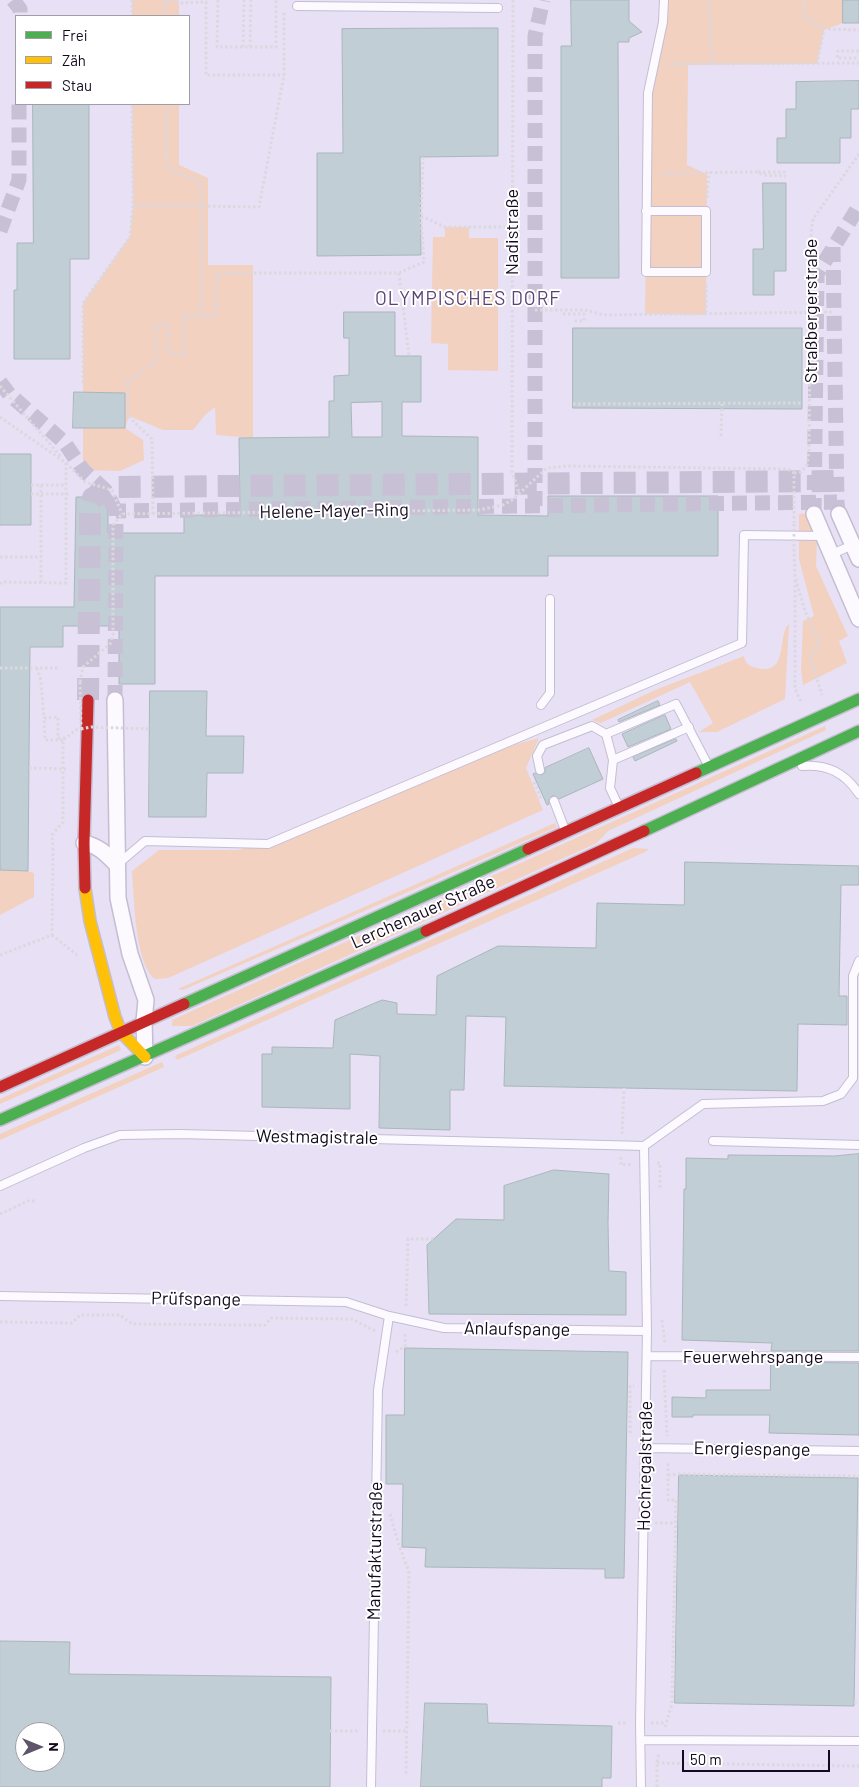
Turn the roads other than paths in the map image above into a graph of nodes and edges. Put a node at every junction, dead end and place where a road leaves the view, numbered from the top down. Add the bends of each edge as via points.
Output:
1 (664, 0) edge
2 (297, 6) road end
3 (498, 8) dead end
4 (646, 211) junction
5 (814, 514) tunnel mouth
6 (838, 514) tunnel mouth
7 (824, 536) junction
8 (857, 548) edge
9 (832, 554) junction
10 (550, 599) dead end
11 (859, 619) edge
12 (859, 699) edge
13 (88, 700) tunnel mouth
14 (115, 700) tunnel mouth
15 (541, 705) dead end
16 (689, 727) junction
17 (859, 731) edge
18 (606, 734) junction
19 (613, 760) junction
20 (709, 767) junction
21 (783, 767) junction
22 (540, 770) dead end
23 (859, 794) edge
24 (554, 801) dead end
25 (619, 807) junction
26 (566, 831) junction
27 (84, 843) junction
28 (117, 865) junction
29 (859, 961) edge
30 (144, 1021) junction
31 (121, 1032) junction
32 (145, 1057) junction
33 (0, 1087) edge
34 (0, 1120) edge
35 (714, 1142) dead end
36 (859, 1145) edge
37 (644, 1146) junction
38 (0, 1186) edge
39 (0, 1296) edge
40 (389, 1316) junction
41 (647, 1330) junction
42 (646, 1356) junction
43 (859, 1357) edge
44 (645, 1448) junction
45 (859, 1451) edge
46 (641, 1740) junction
47 (859, 1741) edge
48 (371, 1787) edge
49 (641, 1787) edge

1 - 4 lane via 663,22 648,93
2 - 3 lane
4 - 4 lane via 646,272 706,272 706,211
5 - 7 street
6 - 8 street
7 - 9 street
7 - 28 lane via 744,535 742,643 268,844 145,841
8 - 9 lane
9 - 11 street
10 - 15 lane via 550,693
12 - 20 main road, Lerchenauer Straße
13 - 27 main road
14 - 28 street
16 - 18 lane via 676,704
16 - 19 lane
16 - 20 lane
17 - 21 main road, Lerchenauer Straße
18 - 19 lane
18 - 22 lane via 592,726 543,744 536,756
19 - 25 lane via 610,788
20 - 25 main road, Lerchenauer Straße
21 - 23 lane via 807,765 835,770
21 - 32 main road, Lerchenauer Straße
24 - 26 lane
25 - 26 main road, Lerchenauer Straße
26 - 30 main road, Lerchenauer Straße
27 - 28 street via 104,851
27 - 31 main road via 90,921
28 - 30 street via 122,922 146,1000
29 - 37 lane via 853,976 853,1078 841,1094 823,1101 703,1104
30 - 31 main road, Lerchenauer Straße
30 - 32 street
31 - 32 main road
31 - 33 main road, Lerchenauer Straße
32 - 34 main road, Lerchenauer Straße
35 - 36 lane
37 - 38 lane, Westmagistrale via 120,1135
37 - 41 lane, Hochregalstraße
39 - 40 lane, Prüfspange via 346,1302
40 - 41 lane, Anlaufspange via 444,1328
40 - 48 lane, Manufakturstraße via 378,1390
41 - 42 lane, Hochregalstraße
42 - 43 lane, Feuerwehrspange
42 - 44 lane, Hochregalstraße
44 - 45 lane, Energiespange
44 - 46 lane, Hochregalstraße
46 - 47 lane
46 - 49 lane, Hochregalstraße

